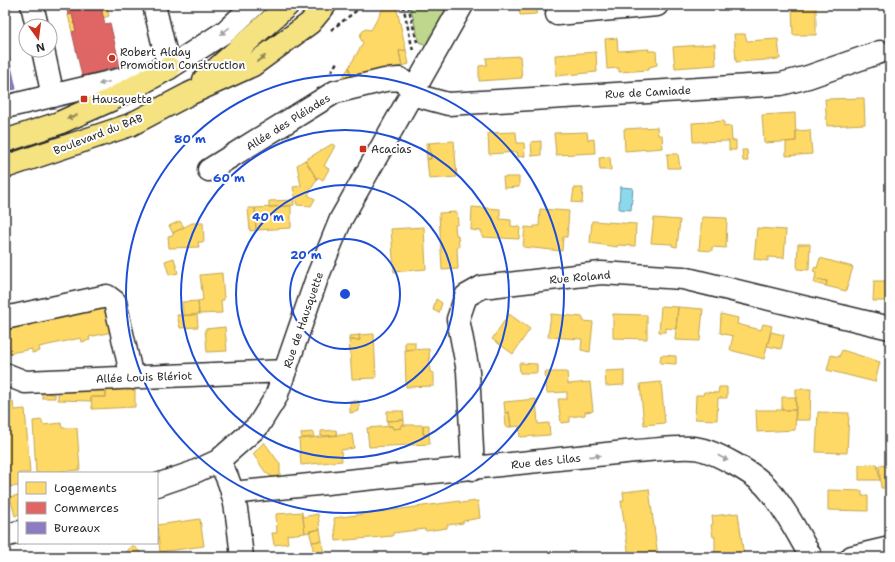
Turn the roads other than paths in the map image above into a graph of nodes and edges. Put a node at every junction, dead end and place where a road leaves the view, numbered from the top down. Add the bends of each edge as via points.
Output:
1 (32, 5) edge
2 (154, 5) edge
3 (254, 5) edge
4 (288, 5) edge
5 (325, 5) edge
6 (462, 5) edge
7 (656, 5) edge
8 (557, 14) dead end
9 (35, 18) edge
10 (880, 52) dead end
11 (44, 58) edge
12 (169, 68) junction
13 (418, 85) junction
14 (188, 94) junction
15 (53, 96) junction
16 (5, 107) edge
17 (5, 141) edge
18 (5, 167) edge
19 (209, 170) dead end
20 (5, 318) edge
21 (890, 328) edge
22 (285, 371) junction
23 (5, 374) edge
24 (132, 378) junction
25 (218, 461) junction
26 (473, 469) junction
27 (158, 485) edge
28 (232, 493) junction
29 (18, 532) edge
30 (5, 536) edge
31 (890, 548) edge
32 (242, 557) edge
33 (811, 557) edge
34 (852, 557) edge

1 - 9 street
2 - 12 street
3 -> 12 street via 226,31
4 - 14 main road, Boulevard du BAB
14 -> 5 main road, Boulevard du BAB via 253,65 310,23
6 - 13 street, Rue de Hausquette
7 - 8 street
10 - 13 street, Rue de Camiade via 781,84 448,104 422,97
11 - 15 street
12 -> 15 street
12 -> 17 main road via 111,100 59,123
13 - 19 street, Allée des Pléiades via 400,79 385,80 335,92
13 - 22 street, Rue de Hausquette via 341,219 317,278
14 - 18 main road, Boulevard du BAB via 130,125
15 - 16 street
20 - 24 street via 107,296 115,302
21 - 26 street, Rue Roland via 683,278 601,273 482,287 466,296 458,319 468,371
22 - 24 street, Allée Louis Blériot
22 - 25 street, Rue de Hausquette via 276,397 258,426
23 - 24 street, Allée Louis Blériot via 25,382
25 - 27 street, Rue de Hausquette
25 - 28 street via 224,469
26 - 28 street, Rue des Lilas
26 -> 33 street, Rue des Lilas via 635,451 694,448 713,452 739,466 769,488
28 - 32 street
29 - 30 street
31 - 34 street

